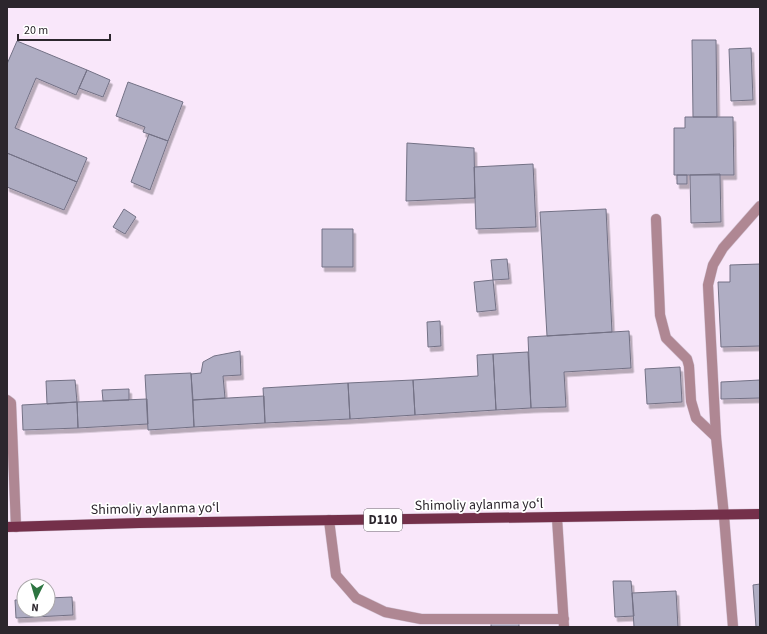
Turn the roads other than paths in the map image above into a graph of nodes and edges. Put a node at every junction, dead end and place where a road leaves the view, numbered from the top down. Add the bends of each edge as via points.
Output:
1 (760, 206) edge
2 (656, 219) dead end
3 (7, 400) edge
4 (716, 437) junction
5 (760, 514) edge
6 (724, 516) junction
7 (557, 518) junction
8 (329, 520) junction
9 (11, 527) edge
10 (564, 623) edge
11 (733, 627) edge

1 - 4 street via 723,248 713,264 708,285
2 - 4 street via 662,326 666,338 686,359 689,366 691,402 696,418
3 - 9 street via 11,403 12,416
4 - 6 street
5 - 6 main road, Shimoliy aylanma yoʻl / D110
6 - 7 main road, Shimoliy aylanma yoʻl / D110
6 - 11 street
7 - 8 main road, Shimoliy aylanma yoʻl / D110
7 - 10 street
8 - 9 main road, Shimoliy aylanma yoʻl / D110
8 - 10 street via 336,575 356,598 385,612 421,619

